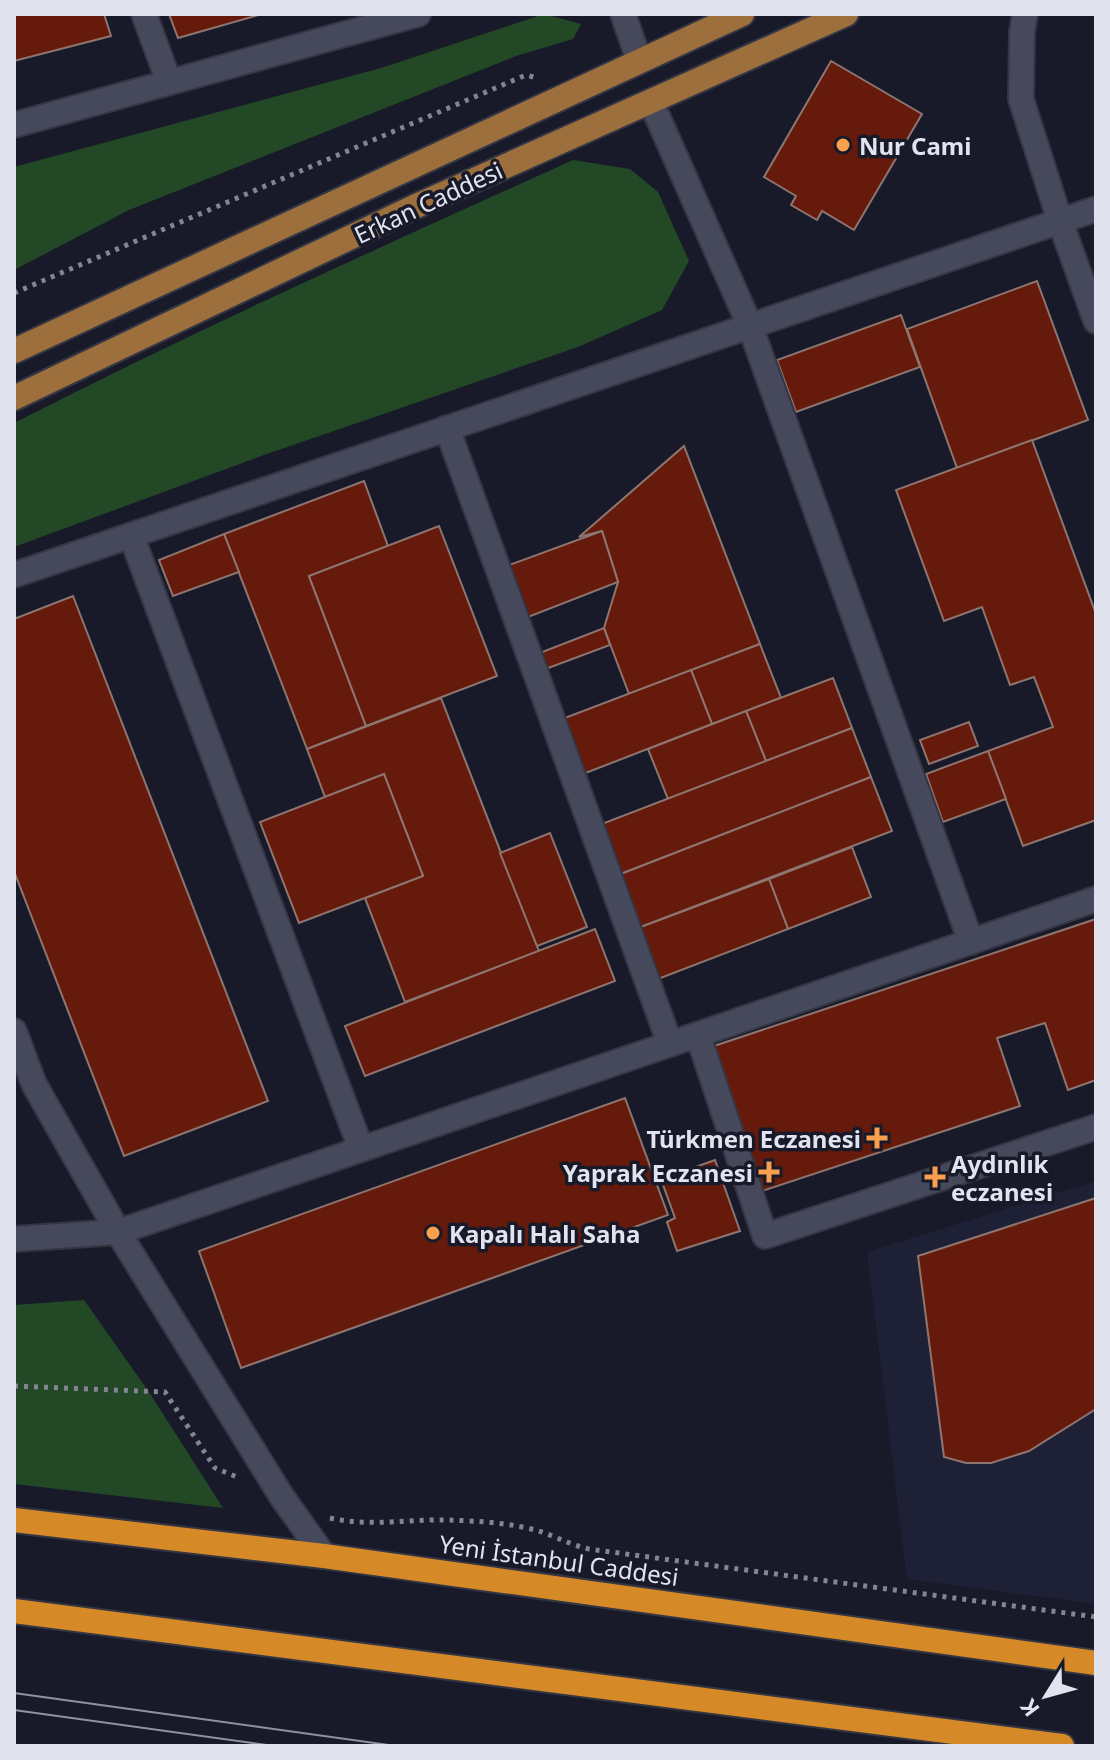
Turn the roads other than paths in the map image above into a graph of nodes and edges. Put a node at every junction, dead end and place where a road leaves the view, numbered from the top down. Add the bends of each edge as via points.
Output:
1 (144, 14) edge
2 (418, 14) edge
3 (623, 14) edge
4 (742, 14) edge
5 (846, 14) edge
6 (1025, 14) edge
7 (375, 20) edge
8 (639, 60) junction
9 (169, 82) junction
10 (651, 102) junction
11 (14, 125) edge
12 (1096, 209) edge
13 (1060, 221) junction
14 (1096, 321) edge
15 (750, 326) junction
16 (14, 351) edge
17 (14, 398) edge
18 (447, 428) junction
19 (131, 535) junction
20 (14, 575) edge
21 (1096, 899) edge
22 (971, 942) junction
23 (14, 1031) edge
24 (698, 1035) junction
25 (670, 1044) junction
26 (1096, 1127) edge
27 (361, 1149) junction
28 (118, 1232) junction
29 (14, 1239) edge
30 (14, 1520) edge
31 (324, 1556) junction
32 (14, 1611) edge
33 (1096, 1663) edge
34 (1062, 1746) edge

1 - 9 street
2 - 7 street
3 - 8 street
4 - 8 main road, Erkan Caddesi
5 - 10 main road, Erkan Caddesi
6 - 13 street via 1021,99
7 - 9 street
8 - 16 main road, Erkan Caddesi
9 - 11 street
10 - 15 street
10 - 17 main road, Erkan Caddesi via 414,207
12 - 13 street
13 - 14 street
13 - 15 street
15 - 18 street
15 - 22 street
18 - 19 street
18 - 25 street
19 - 20 street
19 - 27 street
21 - 22 street
22 - 24 street
23 - 28 street via 34,1084
24 - 25 street
24 - 26 street via 765,1236
25 - 27 street
27 - 28 street
28 - 29 street
28 - 31 street
30 - 31 highway, Yeni İstanbul Caddesi
31 - 33 highway, Yeni İstanbul Caddesi
32 - 34 highway

